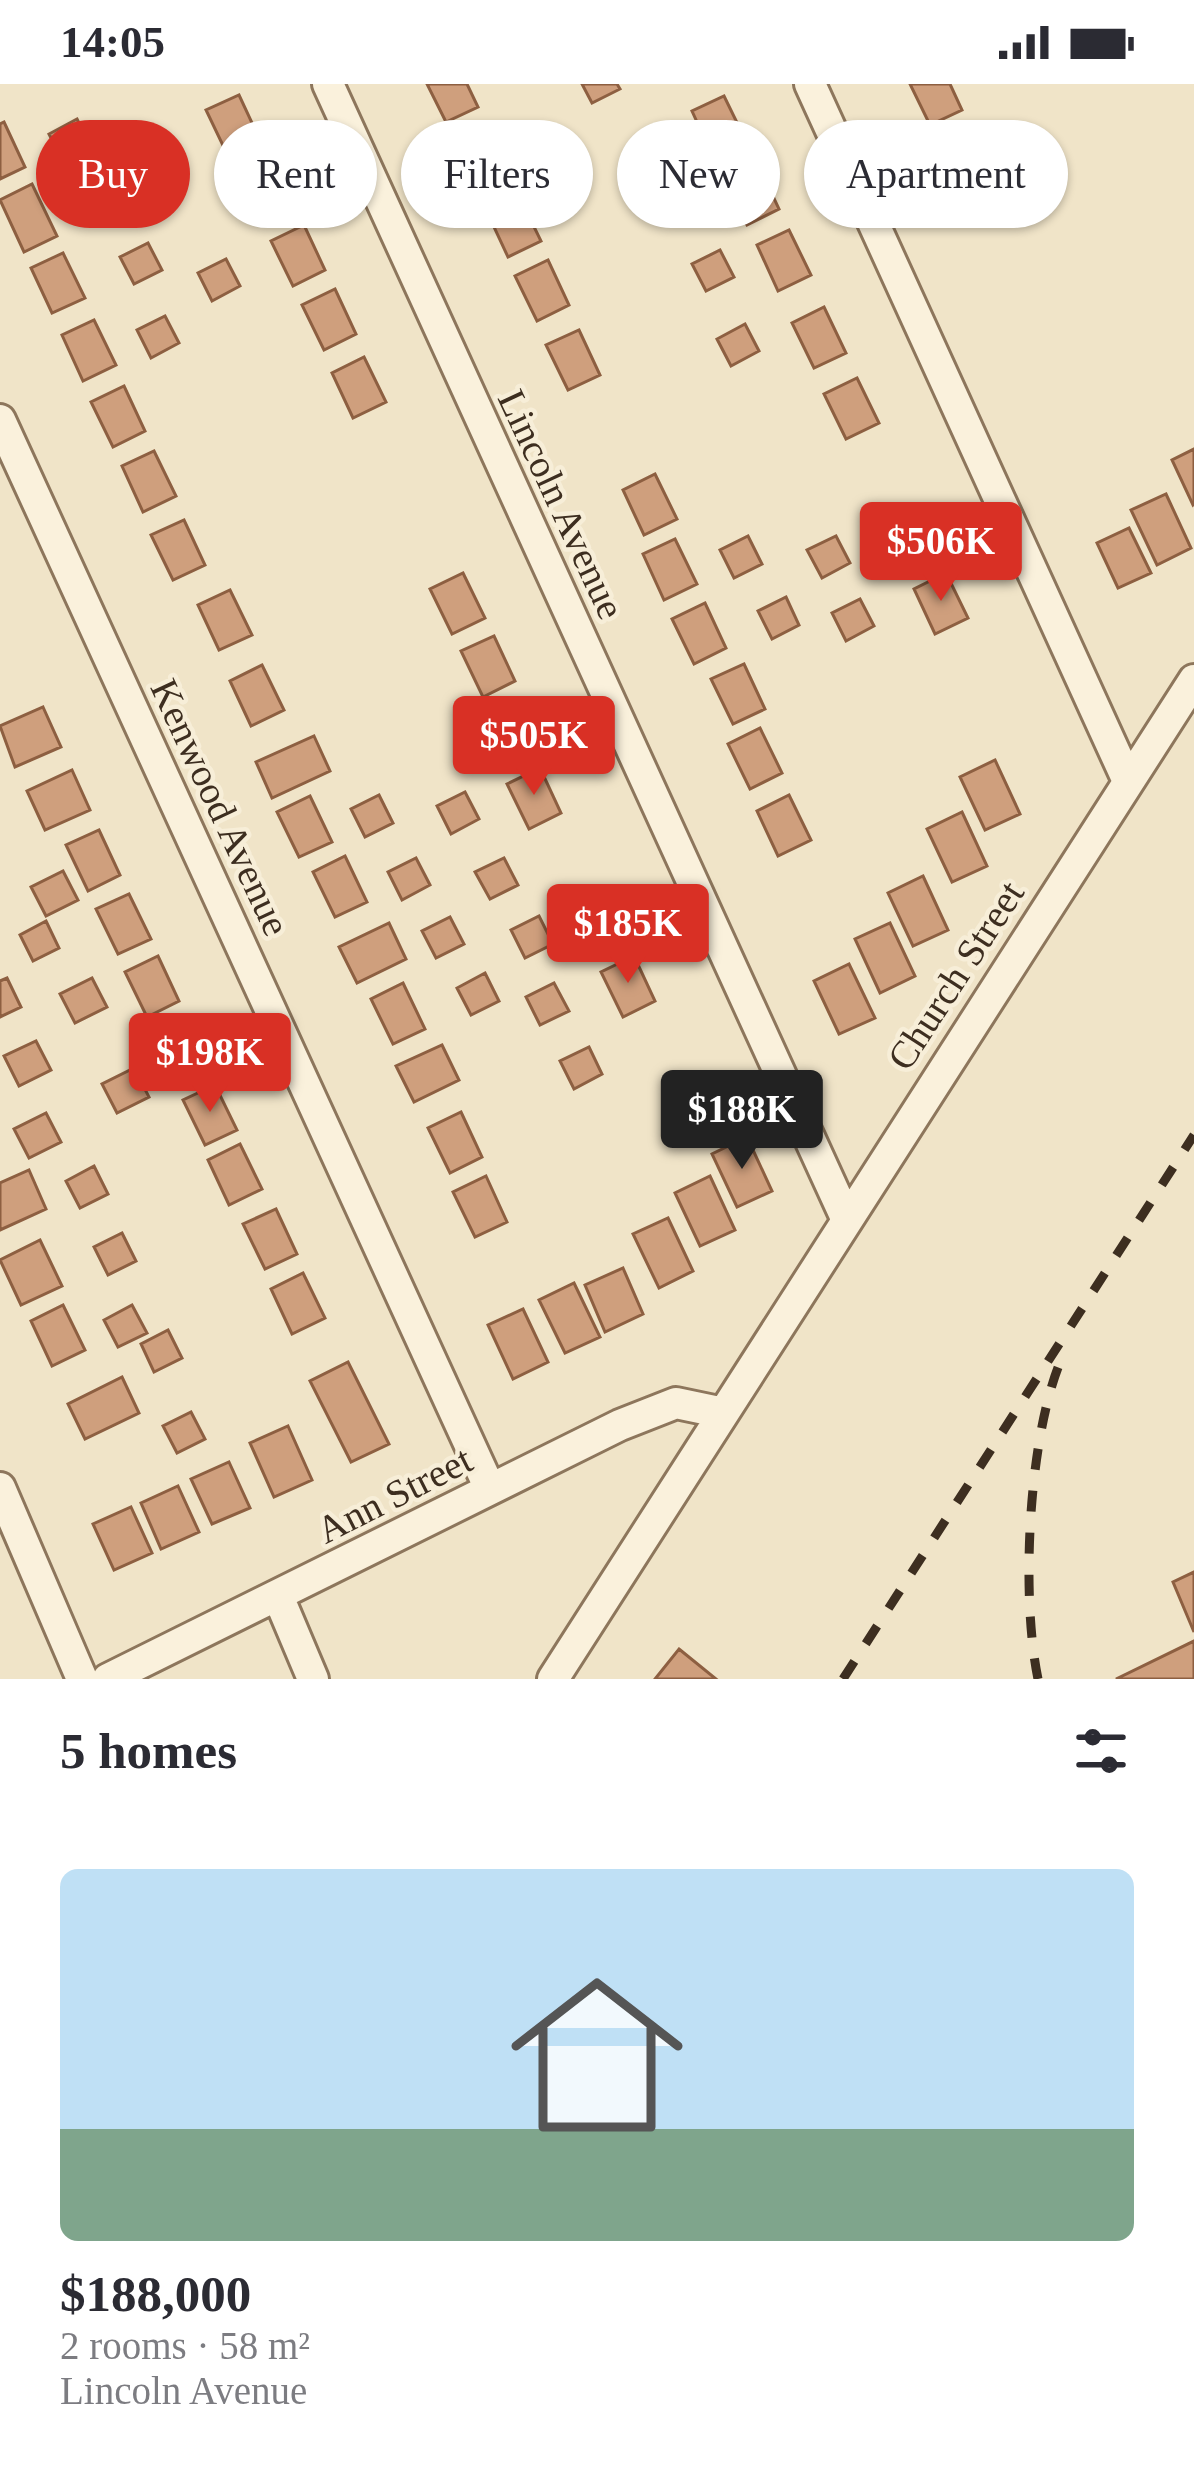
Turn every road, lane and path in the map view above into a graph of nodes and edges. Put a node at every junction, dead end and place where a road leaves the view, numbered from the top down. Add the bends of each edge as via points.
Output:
1 (328, 84) edge
2 (810, 84) edge
3 (0, 420) edge
4 (1194, 680) edge
5 (1127, 779) junction
6 (846, 1218) junction
7 (719, 1412) junction
8 (0, 1488) edge
9 (490, 1489) junction
10 (278, 1596) junction
11 (82, 1679) edge
12 (108, 1679) edge
13 (313, 1679) edge
14 (553, 1679) edge

1 - 6 street, Lincoln Avenue
2 - 5 street
3 - 9 street, Kenwood Avenue
4 - 5 street, Church Street
5 - 6 street, Church Street
6 - 7 street, Church Street
7 - 9 street, Ann Street via 676,1403
7 - 14 street, Church Street
8 - 11 street
9 - 10 street, Ann Street
10 - 12 street, Ann Street
10 - 13 street

